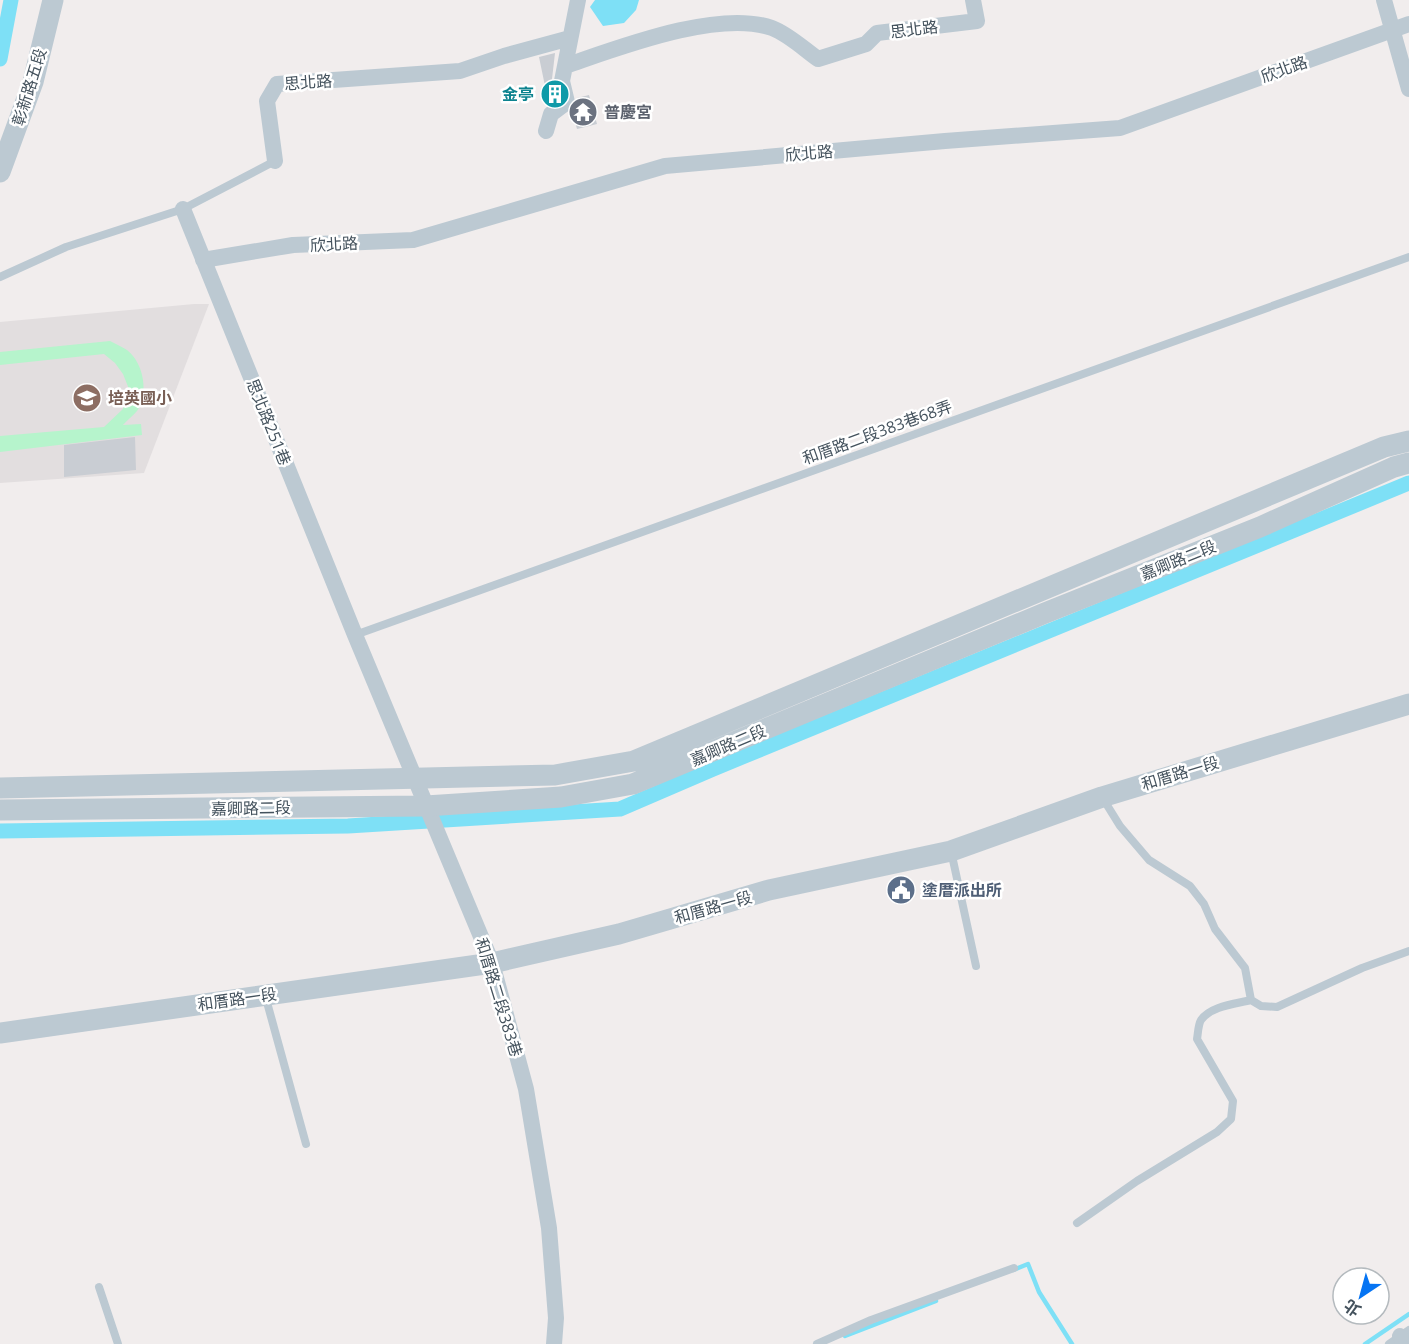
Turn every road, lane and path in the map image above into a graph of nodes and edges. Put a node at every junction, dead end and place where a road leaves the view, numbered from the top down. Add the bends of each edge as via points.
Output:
1 (53, 0) edge
2 (578, 0) edge
3 (973, 0) edge
4 (1384, 0) edge
5 (1409, 24) edge
6 (1392, 31) junction
7 (570, 38) junction
8 (565, 66) junction
9 (1409, 89) edge
10 (546, 131) dead end
11 (275, 161) joint
12 (0, 172) edge
13 (183, 209) junction
14 (1409, 257) edge
15 (203, 260) junction
16 (0, 278) edge
17 (1409, 441) edge
18 (1409, 463) edge
19 (355, 635) junction
20 (1409, 704) edge
21 (414, 778) junction
22 (0, 788) edge
23 (1102, 797) junction
24 (0, 810) edge
25 (431, 818) junction
26 (951, 851) junction
27 (1409, 951) edge
28 (492, 963) junction
29 (976, 966) dead end
30 (265, 995) junction
31 (1251, 1000) junction
32 (0, 1033) edge
33 (306, 1144) dead end
34 (1077, 1222) dead end
35 (1014, 1268) dead end
36 (99, 1287) dead end
37 (118, 1344) edge
38 (554, 1344) edge
39 (817, 1344) edge

1 - 12 street, 彰新路五段 via 33,81
2 - 7 street
3 - 8 street, 思北路 via 977,21 877,33 866,44 818,59 773,29 747,22 698,27
4 - 6 street
5 - 6 street, 欣北路
6 - 9 street
6 - 15 street, 欣北路 via 1120,128 665,166 413,240 292,245
7 - 8 street
7 - 11 street, 思北路 via 460,71 277,84 267,101
8 - 10 street via 562,81 567,102 551,114
11 - 13 lane, 思北路
13 - 15 street, 思北路251巷
13 - 16 lane, 思北路 via 66,248
14 - 19 lane, 和厝路二段383巷68弄
15 - 19 street, 思北路251巷
17 - 21 street, 嘉卿路二段 via 1384,447 634,761 555,775
18 - 25 street, 嘉卿路二段 via 633,784
19 - 21 street, 和厝路二段383巷
20 - 23 street, 和厝路一段
21 - 22 street, 嘉卿路二段
21 - 25 street, 和厝路二段383巷
23 - 26 street, 和厝路一段
23 - 31 lane via 1149,860 1190,886 1204,904 1215,929 1245,968
24 - 25 street, 嘉卿路二段
25 - 28 street, 和厝路二段383巷
26 - 28 street, 和厝路一段 via 769,890 619,934
26 - 29 lane
27 - 31 lane via 1277,1007 1261,1006
28 - 30 street, 和厝路一段
28 - 38 street, 和厝路二段383巷 via 526,1089 549,1228 556,1318
30 - 32 street, 和厝路一段
30 - 33 lane
31 - 34 lane via 1221,1007 1206,1016 1200,1022 1197,1039 1233,1101 1231,1119 1217,1132
35 - 39 lane
36 - 37 lane

